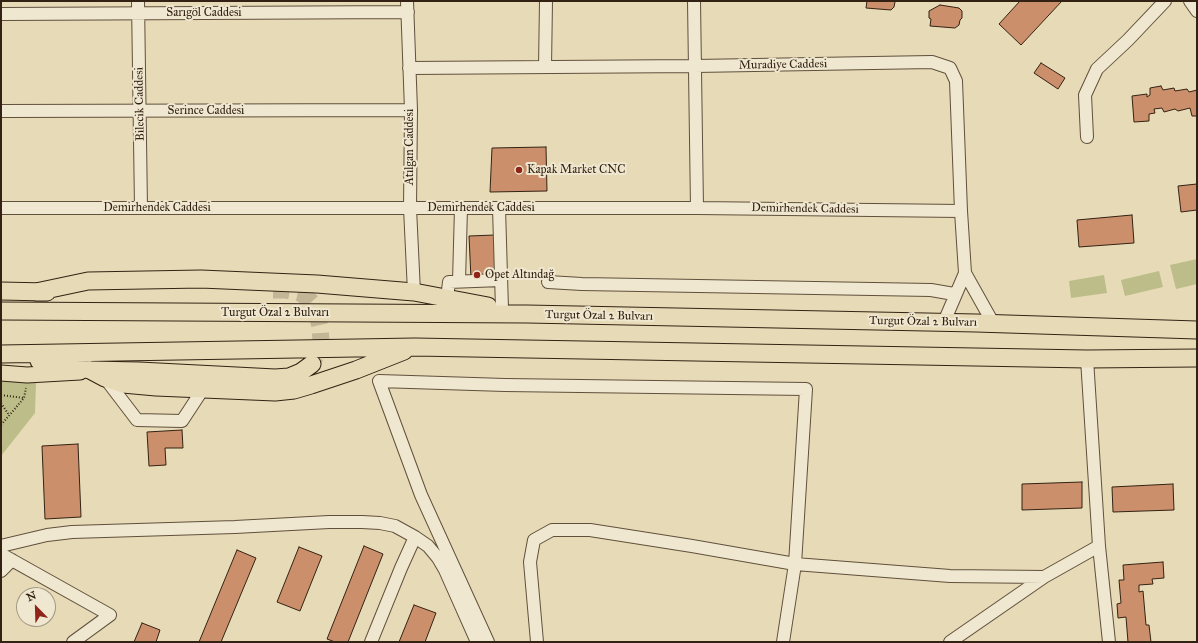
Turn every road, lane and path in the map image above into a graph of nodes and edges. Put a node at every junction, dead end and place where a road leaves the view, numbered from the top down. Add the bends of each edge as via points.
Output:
1 (138, 1) edge
2 (546, 1) edge
3 (694, 1) edge
4 (1165, 1) edge
5 (1190, 1) edge
6 (407, 6) edge
7 (1197, 11) edge
8 (1, 14) edge
9 (139, 14) junction
10 (695, 66) junction
11 (545, 67) junction
12 (410, 68) junction
13 (411, 110) junction
14 (1, 111) edge
15 (140, 111) junction
16 (1087, 137) dead end
17 (1, 208) edge
18 (142, 208) junction
19 (410, 208) junction
20 (461, 208) junction
21 (499, 208) junction
22 (697, 208) junction
23 (961, 211) junction
24 (965, 273) junction
25 (501, 280) junction
26 (459, 281) junction
27 (548, 282) dead end
28 (273, 290) tunnel mouth
29 (1, 291) edge
30 (36, 292) junction
31 (414, 292) junction
32 (954, 294) junction
33 (447, 298) junction
34 (502, 309) junction
35 (1, 311) edge
36 (527, 314) junction
37 (944, 322) junction
38 (993, 324) junction
39 (1197, 330) edge
40 (415, 347) junction
41 (1, 354) edge
42 (1197, 358) edge
43 (1087, 359) junction
44 (312, 364) tunnel mouth
45 (1, 373) edge
46 (27, 374) junction
47 (98, 374) junction
48 (202, 388) junction
49 (1, 395) edge
50 (24, 398) junction
51 (1, 403) edge
52 (10, 416) junction
53 (1, 425) edge
54 (415, 537) junction
55 (1, 546) edge
56 (1099, 546) junction
57 (1, 554) edge
58 (12, 560) junction
59 (795, 564) junction
60 (1, 571) edge
61 (1044, 577) junction
62 (73, 642) edge
63 (371, 642) edge
64 (477, 642) edge
65 (488, 642) edge
66 (537, 642) edge
67 (783, 642) edge
68 (950, 642) edge
69 (1109, 642) edge

1 - 9 street, Bilecik Caddesi
2 - 11 street
3 - 10 street
4 - 16 street via 1096,69 1085,95
5 - 7 street
6 - 9 street, Sarıgöl Caddesi
6 - 12 street, Atılgan Caddesi
8 - 9 street, Sarıgöl Caddesi
9 - 15 street, Bilecik Caddesi
10 - 11 street, Muradiye Caddesi
10 - 22 street
10 - 23 street, Muradiye Caddesi via 932,62 950,68 956,81
11 - 12 street, Muradiye Caddesi
12 - 13 street, Atılgan Caddesi
13 - 15 street, Serince Caddesi
13 - 19 street, Atılgan Caddesi
14 - 15 street, Serince Caddesi
15 - 18 street, Bilecik Caddesi
17 - 18 street, Demirhendek Caddesi
18 - 19 street, Demirhendek Caddesi
19 - 20 street, Demirhendek Caddesi
19 - 31 street, Atılgan Caddesi
20 - 21 street, Demirhendek Caddesi
20 - 26 street
21 - 22 street, Demirhendek Caddesi
21 - 25 street
22 - 23 street, Demirhendek Caddesi
23 - 24 street, Muradiye Caddesi
24 - 32 street
24 - 38 street
25 - 26 street
25 - 34 street
26 - 33 street via 449,282
27 - 32 street via 931,290
28 - 30 highway, Turgut Özal 2 Bulvarı
29 - 30 highway, Turgut Özal 2 Bulvarı
30 - 31 highway via 88,281 201,279 317,284
31 - 33 highway
32 - 37 street
33 - 34 highway
34 - 36 highway
35 - 36 highway, Turgut Özal 2 Bulvarı
36 - 37 highway, Turgut Özal 2 Bulvarı
37 - 38 highway, Turgut Özal 2 Bulvarı
38 - 39 highway, Turgut Özal 2 Bulvarı
40 - 41 highway
40 - 43 highway
40 - 48 highway via 294,390 261,392
41 - 47 highway
42 - 43 highway
43 - 56 street
44 - 47 highway via 290,377 275,378 139,371
45 - 46 main road
46 - 47 main road
46 - 50 path
47 - 48 highway via 122,384
47 - 48 street via 137,420 182,421
49 - 50 path
50 - 52 path
51 - 52 path
52 - 53 path
54 - 55 street via 395,526 342,522 72,532
54 - 63 street
54 - 64 street via 428,546 438,558
56 - 61 street
56 - 69 street
57 - 58 street
58 - 60 street
58 - 62 street via 110,615
59 - 61 street via 950,576
59 - 65 street via 806,390 379,381 421,495
59 - 66 street via 590,530 552,530 534,540 530,562
59 - 67 street
61 - 68 street

